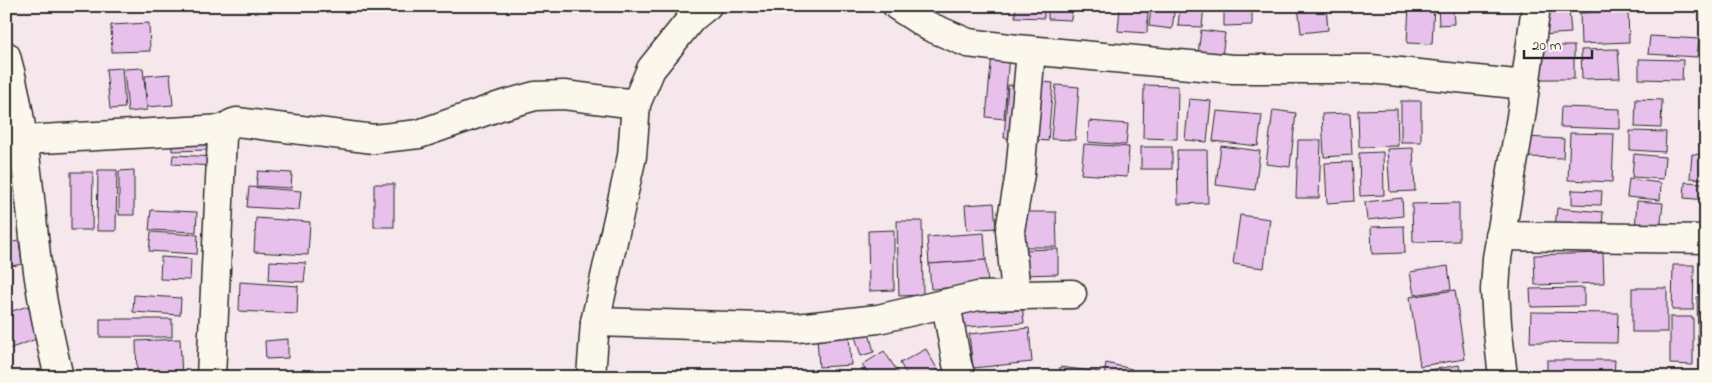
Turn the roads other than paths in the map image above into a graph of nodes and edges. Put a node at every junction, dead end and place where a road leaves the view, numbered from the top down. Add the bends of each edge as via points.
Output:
1 (707, 6) edge
2 (897, 6) edge
3 (1536, 6) edge
4 (1031, 50) junction
5 (6, 56) edge
6 (1525, 86) junction
7 (636, 104) junction
8 (225, 129) junction
9 (23, 140) junction
10 (1500, 236) junction
11 (1706, 240) edge
12 (1072, 294) dead end
13 (1016, 295) junction
14 (946, 304) junction
15 (595, 322) junction
16 (59, 377) edge
17 (211, 377) edge
18 (591, 377) edge
19 (961, 377) edge
20 (1503, 377) edge

1 - 7 street via 692,18 651,69
2 - 4 street via 928,26 968,43
3 - 6 street
4 - 6 street via 1233,69 1371,69
4 - 13 street via 1020,174 1010,230
5 - 9 street
6 - 10 street
7 - 8 street via 564,95 535,96 419,134 374,139 237,122
7 - 15 street via 632,156
8 - 9 street
8 - 17 street via 222,137
9 - 16 street via 38,266
10 - 11 street
10 - 20 street via 1495,290
12 - 13 street
13 - 14 street via 978,296
14 - 15 street via 878,319 797,328
14 - 19 street
15 - 18 street

